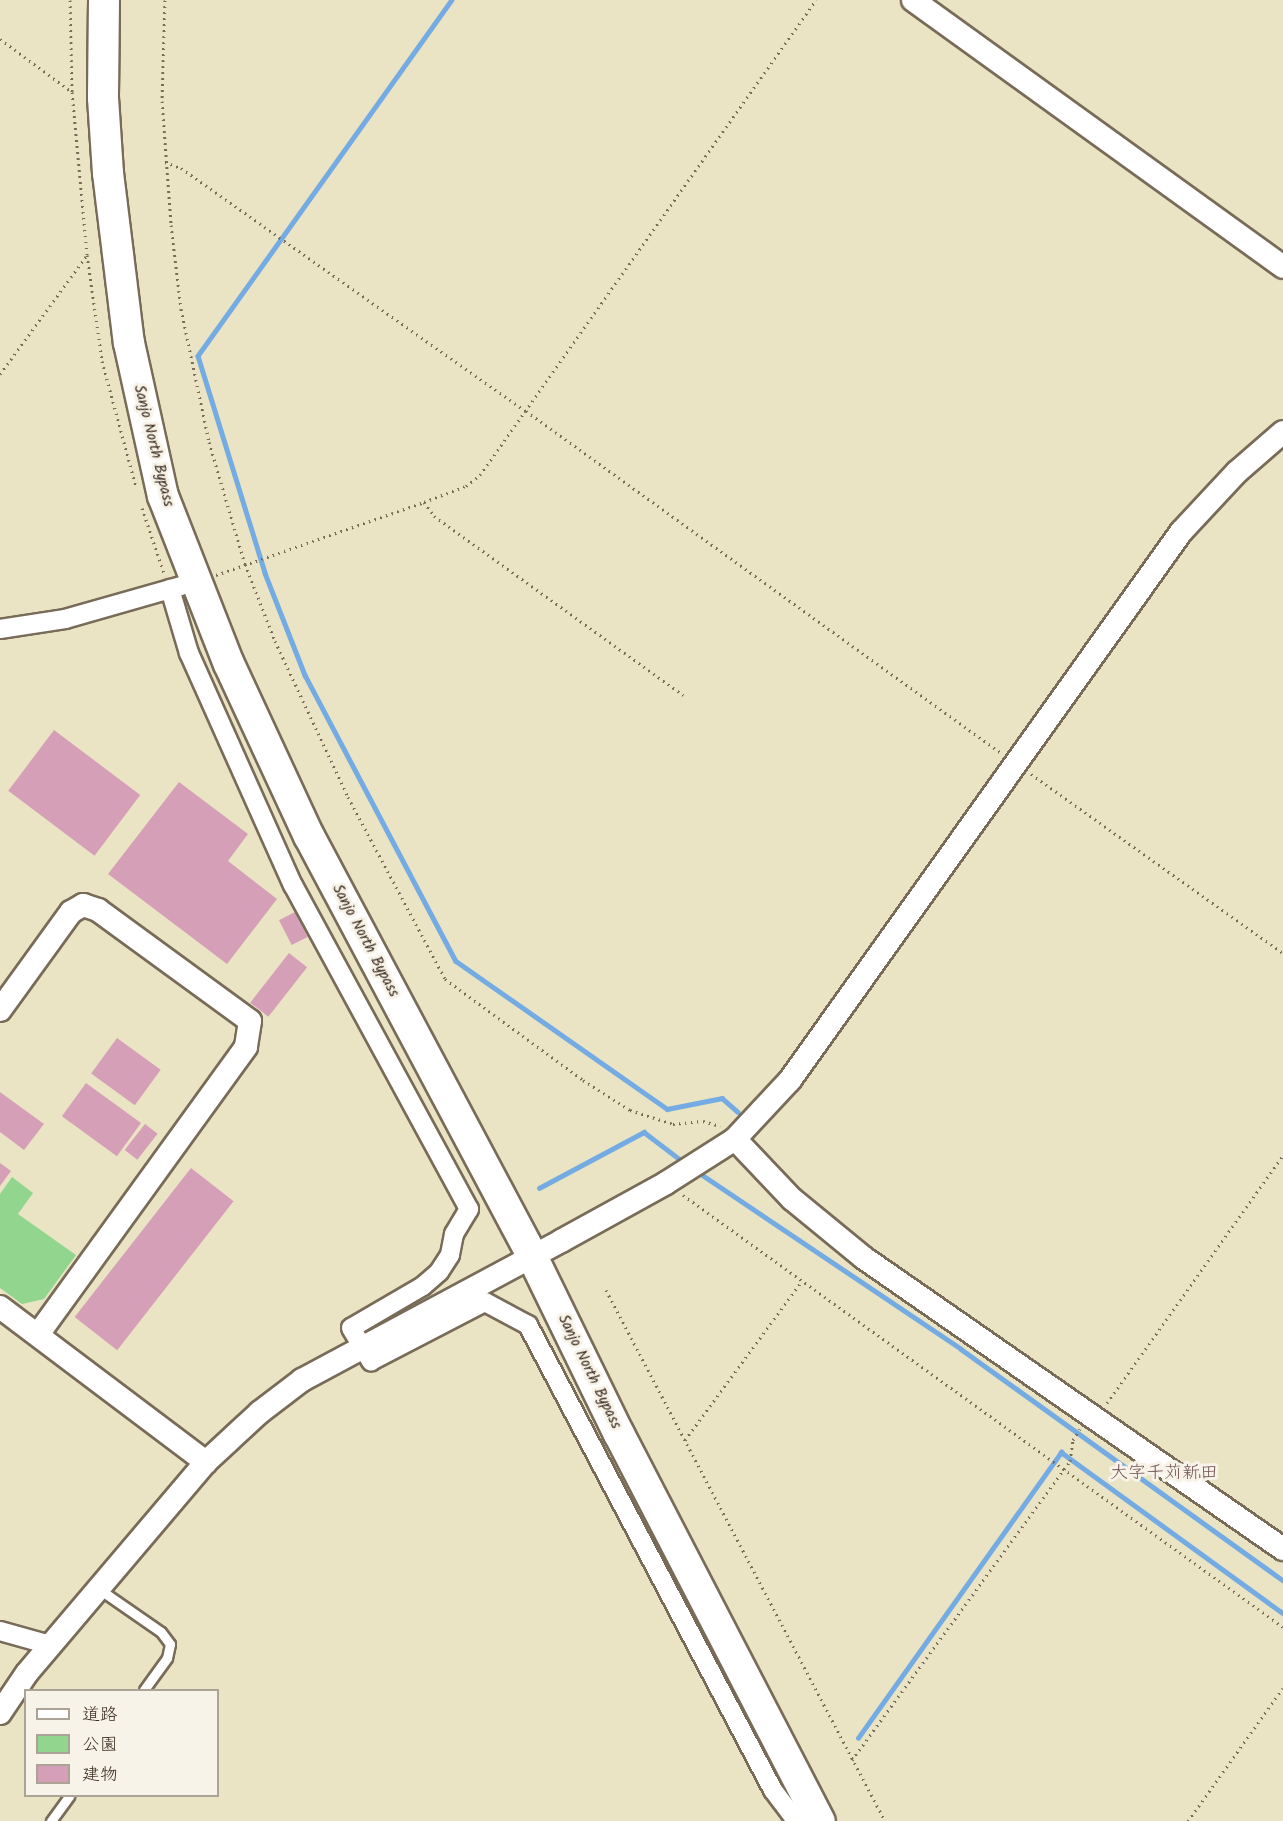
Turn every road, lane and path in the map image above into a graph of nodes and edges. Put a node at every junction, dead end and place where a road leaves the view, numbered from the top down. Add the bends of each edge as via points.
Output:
1 (104, 0) edge
2 (165, 0) edge
3 (816, 0) edge
4 (913, 0) edge
5 (0, 39) edge
6 (72, 92) dead end
7 (165, 162) junction
8 (87, 255) dead end
9 (1283, 267) edge
10 (0, 374) edge
11 (526, 411) junction
12 (1283, 432) edge
13 (424, 502) junction
14 (245, 564) junction
15 (183, 585) junction
16 (0, 628) edge
17 (683, 695) dead end
18 (1015, 763) junction
19 (1283, 953) edge
20 (0, 1010) edge
21 (735, 1139) junction
22 (1283, 1155) edge
23 (666, 1183) junction
24 (532, 1256) junction
25 (802, 1281) junction
26 (606, 1290) dead end
27 (0, 1307) edge
28 (39, 1333) junction
29 (362, 1347) junction
30 (1092, 1417) junction
31 (685, 1440) junction
32 (206, 1462) junction
33 (1063, 1470) junction
34 (1283, 1550) edge
35 (97, 1588) junction
36 (1283, 1627) edge
37 (0, 1631) edge
38 (50, 1645) junction
39 (1283, 1688) edge
40 (145, 1689) edge
41 (0, 1713) edge
42 (852, 1760) junction
43 (68, 1797) edge
44 (51, 1821) edge
45 (796, 1821) edge
46 (820, 1821) edge
47 (885, 1821) edge
48 (1188, 1821) edge

1 - 15 highway, Sanjo North Bypass via 105,120 129,342
2 - 7 path
3 - 11 path
4 - 9 street
5 - 6 path
7 - 11 path via 182,168
7 - 14 path via 185,331 209,442
8 - 10 path
11 - 13 path via 480,474 466,486
11 - 18 path
12 - 18 street via 1237,472 1181,532
13 - 14 path
13 - 17 path via 434,516
14 - 15 path
14 - 21 path via 310,718 444,979 630,1110 673,1124 712,1123
15 - 16 street via 65,619
15 - 24 highway, Sanjo North Bypass via 229,664 309,836
15 - 29 street via 189,652 293,885 470,1209 454,1234 450,1255 439,1272 423,1286 351,1328
18 - 19 path
18 - 21 street via 790,1080
20 - 28 street via 71,912 83,905 98,910 250,1021 246,1047
21 - 23 street
21 - 30 street via 831,1233
22 - 30 path
23 - 24 street
23 - 25 path
24 - 29 street
24 - 46 highway, Sanjo North Bypass via 619,1434
25 - 31 path
25 - 33 path
26 - 31 path
27 - 28 street
28 - 32 street
29 - 32 street via 302,1380
29 - 45 street via 371,1361 485,1302 528,1325 773,1790
30 - 33 path via 1073,1440 1070,1461
30 - 34 street
31 - 42 path
32 - 35 street
33 - 36 path
33 - 42 path
35 - 38 street
35 - 40 lane via 161,1632 170,1644 167,1658
37 - 38 street
38 - 41 street
39 - 48 path
42 - 47 path
43 - 44 lane

